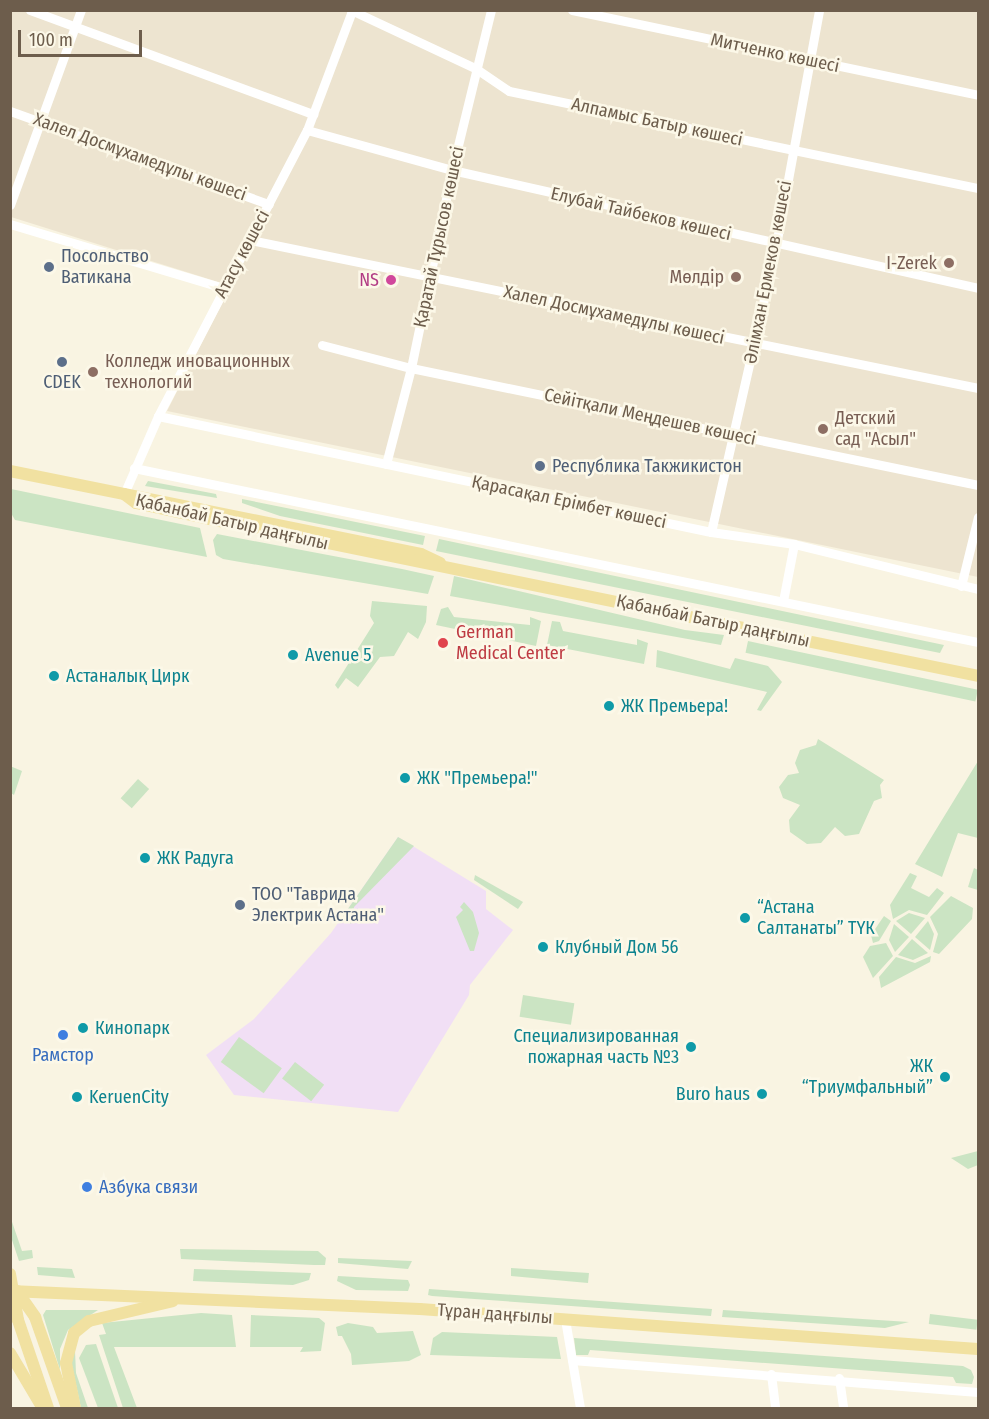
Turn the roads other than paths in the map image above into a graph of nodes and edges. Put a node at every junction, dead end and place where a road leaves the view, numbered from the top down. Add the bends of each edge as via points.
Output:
1 (30, 10) edge
2 (81, 10) edge
3 (491, 10) edge
4 (572, 10) edge
5 (819, 10) edge
6 (352, 11) edge
7 (75, 29) junction
8 (811, 60) junction
9 (475, 68) junction
10 (978, 95) edge
11 (10, 111) edge
12 (314, 114) junction
13 (43, 123) junction
14 (307, 130) junction
15 (792, 151) junction
16 (452, 170) junction
17 (978, 188) edge
18 (269, 204) junction
19 (10, 205) edge
20 (10, 224) edge
21 (250, 240) junction
22 (776, 245) junction
23 (430, 277) junction
24 (223, 288) junction
25 (978, 288) edge
26 (754, 344) junction
27 (322, 345) dead end
28 (411, 368) junction
29 (978, 388) edge
30 (158, 416) junction
31 (732, 434) junction
32 (386, 464) junction
33 (134, 468) junction
34 (10, 471) edge
35 (978, 485) edge
36 (124, 494) junction
37 (978, 517) edge
38 (711, 532) junction
39 (794, 544) junction
40 (961, 586) junction
41 (978, 590) edge
42 (783, 601) junction
43 (978, 642) edge
44 (978, 676) edge
45 (10, 1274) edge
46 (13, 1291) edge
47 (186, 1297) junction
48 (565, 1319) junction
49 (978, 1349) edge
50 (10, 1353) edge
51 (572, 1360) junction
52 (771, 1374) junction
53 (839, 1378) junction
54 (978, 1392) edge
55 (43, 1408) edge
56 (48, 1408) edge
57 (67, 1408) edge
58 (75, 1408) edge
59 (580, 1408) edge
60 (775, 1408) edge
61 (843, 1408) edge

1 - 7 street
2 - 7 street
3 - 9 street, Қаратай Тұрысов көшесі
4 - 8 street, Митченко көшесі
5 - 8 street, Әлімхан Ермеков көшесі
6 - 9 street, Алпамыс Батыр көшесі
6 - 12 street, Атасу көшесі
7 - 12 street
7 - 13 street
8 - 10 street, Митченко көшесі
8 - 15 street, Әлімхан Ермеков көшесі
9 - 15 street, Алпамыс Батыр көшесі via 509,91
9 - 16 street, Қаратай Тұрысов көшесі
11 - 13 street, Халел Досмұхамедұлы көшесі
12 - 14 street, Атасу көшесі
13 - 18 street, Халел Досмұхамедұлы көшесі
13 - 19 street
14 - 16 street, Елубай Тайбеков көшесі
14 - 18 street, Атасу көшесі
15 - 17 street, Алпамыс Батыр көшесі
15 - 22 street, Әлімхан Ермеков көшесі
16 - 22 street, Елубай Тайбеков көшесі
16 - 23 street, Қаратай Тұрысов көшесі
18 - 21 street, Атасу көшесі
20 - 24 street
21 - 23 street, Халел Досмұхамедұлы көшесі
21 - 24 street, Атасу көшесі
22 - 25 street, Елубай Тайбеков көшесі
22 - 26 street, Әлімхан Ермеков көшесі
23 - 26 street, Халел Досмұхамедұлы көшесі
23 - 28 street, Қаратай Тұрысов көшесі
24 - 30 street, Атасу көшесі
26 - 29 street, Халел Досмұхамедұлы көшесі
26 - 31 street, Әлімхан Ермеков көшесі
27 - 28 street, Сейітқали Меңдешев көшесі
28 - 31 street, Сейітқали Меңдешев көшесі
28 - 32 street, Қаратай Тұрысов көшесі
30 - 32 street, Қарасақал Ерімбет көшесі
30 - 33 street, Атасу көшесі
31 - 35 street, Сейітқали Меңдешев көшесі
31 - 38 street, Әлімхан Ермеков көшесі
32 - 38 street, Қарасақал Ерімбет көшесі
33 - 36 street, Атасу көшесі
33 - 42 street
34 - 36 main road, Қабанбай Батыр даңғылы
36 - 44 main road, Қабанбай Батыр даңғылы via 136,503 419,564 447,566
37 - 40 street
38 - 39 street, Қарасақал Ерімбет көшесі
39 - 40 street, Қарасақал Ерімбет көшесі
39 - 42 street
40 - 41 street, Қарасақал Ерімбет көшесі
42 - 43 street
45 - 46 main road
46 - 47 main road, Тұран даңғылы
46 - 56 main road via 18,1320
46 - 57 main road via 35,1317
47 - 48 main road, Тұран даңғылы
47 - 58 main road via 80,1326 67,1348 66,1363
48 - 49 main road, Тұран даңғылы
48 - 51 street
50 - 55 main road
51 - 52 street
51 - 59 street
52 - 53 street
52 - 60 street
53 - 54 street
53 - 61 street

